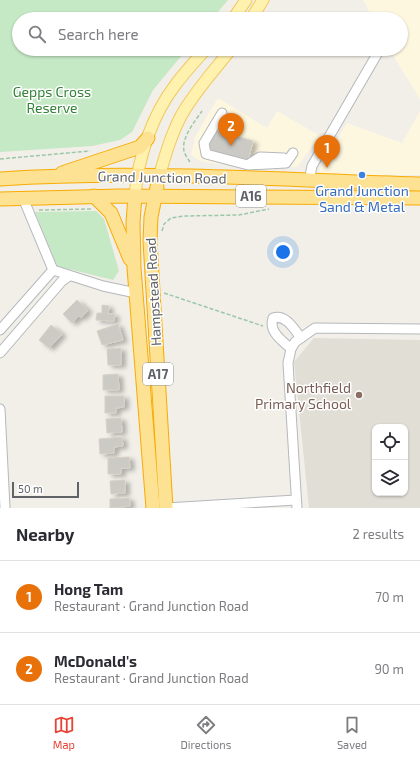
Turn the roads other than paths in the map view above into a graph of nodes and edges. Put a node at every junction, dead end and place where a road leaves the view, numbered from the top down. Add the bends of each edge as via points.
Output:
1 (246, 0) edge
2 (263, 0) edge
3 (238, 12) edge
4 (255, 12) edge
5 (200, 56) edge
6 (225, 56) edge
7 (376, 56) edge
8 (222, 113) dead end
9 (148, 138) junction
10 (290, 156) dead end
11 (53, 176) junction
12 (136, 177) junction
13 (160, 177) junction
14 (0, 179) edge
15 (309, 181) junction
16 (420, 184) edge
17 (135, 196) junction
18 (156, 196) junction
19 (309, 197) junction
20 (23, 198) junction
21 (420, 198) edge
22 (0, 199) edge
23 (92, 203) junction
24 (134, 268) junction
25 (53, 270) junction
26 (69, 276) junction
27 (136, 293) junction
28 (420, 329) edge
29 (0, 330) edge
30 (296, 343) junction
31 (0, 353) edge
32 (0, 409) edge
33 (297, 504) edge
34 (5, 508) edge
35 (153, 508) edge
36 (166, 508) edge

1 - 3 main road
2 - 4 main road
5 - 9 main road via 175,84 159,110
6 - 13 main road via 194,96 182,116 170,143
7 - 15 street via 312,166
8 - 10 street via 204,143 206,154 248,165 286,163
9 - 11 highway via 140,146
9 - 12 main road
11 - 12 highway, Grand Junction Road / A16
11 - 14 highway, Grand Junction Road / A16
12 - 13 highway, Grand Junction Road / A16
12 - 17 main road, A17
13 - 15 highway, Grand Junction Road / A16
13 - 18 highway, A17
15 - 16 highway, Grand Junction Road / A16
15 - 19 highway
17 - 18 highway, Grand Junction Road / A16
17 - 23 highway, Grand Junction Road / A16
17 - 24 highway, Hampstead Road / A17
18 - 19 highway, Grand Junction Road / A16
18 - 36 highway, Hampstead Road / A17 via 151,217 150,241
19 - 21 highway, Grand Junction Road / A16
20 - 22 highway, Grand Junction Road / A16
20 - 23 highway, Grand Junction Road / A16
20 - 25 street
23 - 24 highway via 111,213
24 - 27 highway, Hampstead Road / A17
25 - 26 street
25 - 29 street
26 - 27 street
26 - 31 street
27 - 35 highway, Hampstead Road / A17
28 - 30 street via 314,328
30 - 30 street via 273,332 273,318 285,319
30 - 33 street via 288,363
32 - 34 street
33 - 36 street

